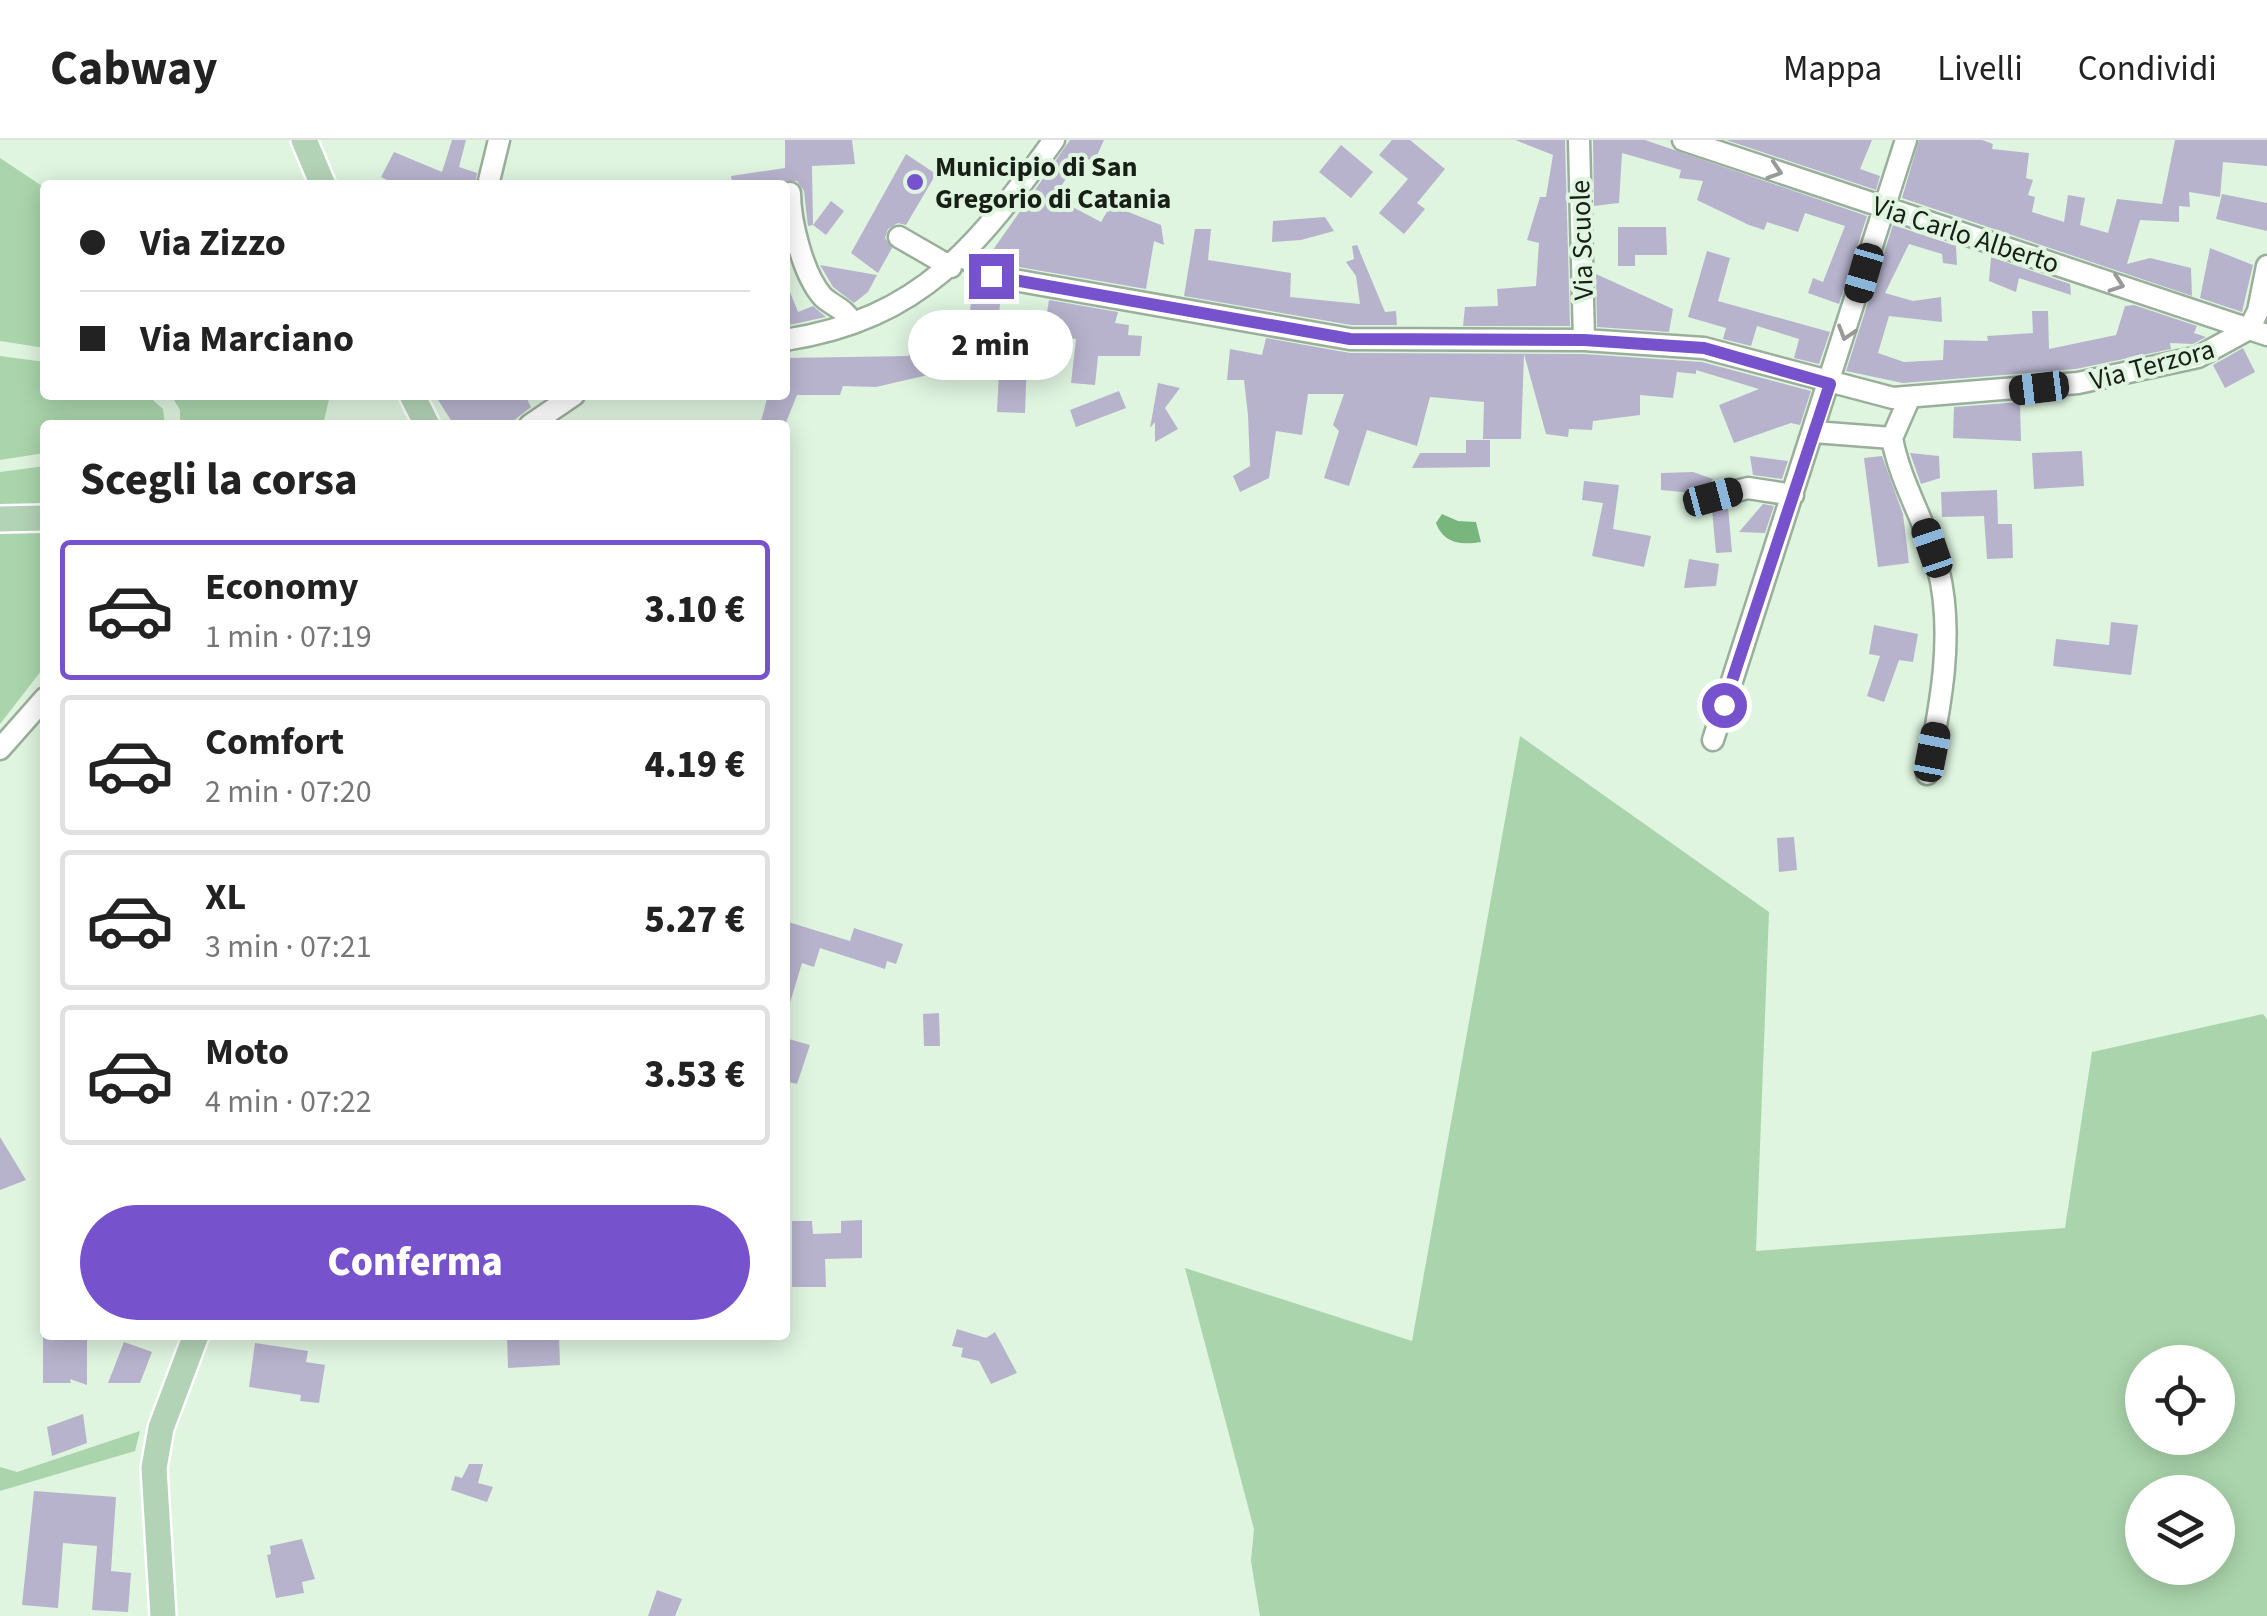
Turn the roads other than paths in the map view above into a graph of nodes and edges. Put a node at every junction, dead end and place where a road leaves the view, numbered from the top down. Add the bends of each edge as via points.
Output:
1 (304, 140) edge
2 (499, 140) edge
3 (1054, 140) edge
4 (1578, 140) edge
5 (1683, 140) edge
6 (1906, 140) edge
7 (321, 180) edge
8 (489, 180) edge
9 (790, 194) dead end
10 (1884, 206) junction
11 (899, 237) dead end
12 (957, 262) junction
13 (2267, 266) edge
14 (852, 322) junction
15 (2258, 332) edge
16 (790, 339) edge
17 (1584, 340) junction
18 (1830, 384) junction
19 (1917, 396) junction
20 (567, 400) edge
21 (537, 420) edge
22 (1814, 432) junction
23 (1893, 444) junction
24 (1793, 495) junction
25 (1713, 497) dead end
26 (40, 518) edge
27 (0, 520) edge
28 (40, 704) edge
29 (1713, 740) dead end
30 (0, 750) edge
31 (1928, 774) dead end
32 (194, 1340) edge
33 (164, 1616) edge

1 - 7 main road
2 - 8 street
3 - 12 street
4 - 17 street, Via Scuole
5 -> 10 street, Via Carlo Alberto
6 - 10 street
9 - 14 street via 790,224 822,296
10 -> 15 street, Via Carlo Alberto
10 -> 18 street
11 - 12 street
12 - 14 street via 875,315
12 - 17 street, Via Terzora via 980,272 1350,339
13 - 15 street, Via Terzora
14 - 16 street
15 - 19 street, Via Terzora via 2198,357 2130,374
17 - 18 street, Via Terzora via 1704,348
18 - 19 street, Via Terzora
18 - 22 street
19 - 23 street
20 - 21 street
22 - 23 street
22 - 24 street
23 - 31 street via 1938,568 1944,606
24 - 25 street via 1748,488
24 - 29 street
26 - 27 main road
28 - 30 street
32 - 33 main road via 154,1468

